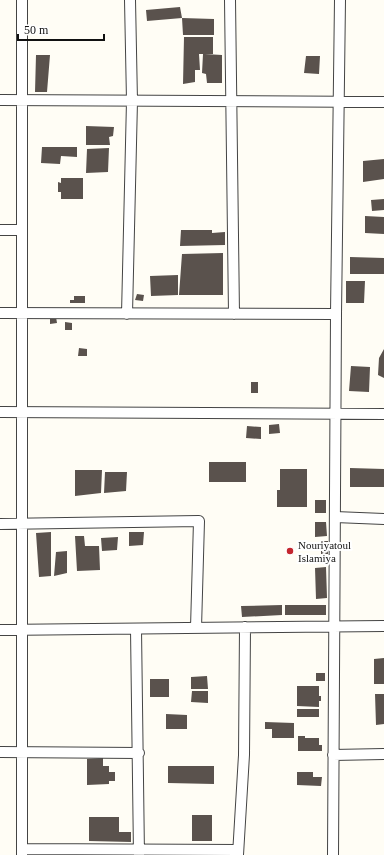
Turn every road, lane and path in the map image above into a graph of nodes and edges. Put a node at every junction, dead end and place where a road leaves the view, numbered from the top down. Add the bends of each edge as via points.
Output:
1 (22, 0) edge
2 (130, 0) edge
3 (230, 0) edge
4 (340, 0) edge
5 (0, 100) edge
6 (22, 100) junction
7 (132, 101) junction
8 (232, 101) junction
9 (339, 102) junction
10 (384, 102) edge
11 (0, 230) edge
12 (22, 230) junction
13 (0, 313) edge
14 (22, 314) junction
15 (127, 314) junction
16 (234, 314) junction
17 (336, 314) junction
18 (0, 412) edge
19 (22, 412) junction
20 (335, 414) junction
21 (384, 414) edge
22 (335, 517) junction
23 (384, 520) edge
24 (0, 524) edge
25 (22, 524) junction
26 (334, 626) junction
27 (384, 626) edge
28 (245, 627) junction
29 (136, 628) junction
30 (196, 628) junction
31 (0, 630) edge
32 (22, 630) junction
33 (0, 752) edge
34 (22, 753) junction
35 (138, 753) junction
36 (384, 754) edge
37 (334, 755) junction
38 (22, 852) edge
39 (138, 852) edge
40 (238, 853) edge
41 (333, 855) edge

1 - 6 street
2 - 7 street
3 - 8 street
4 - 9 street
5 - 6 street
6 - 7 street
6 - 12 street
7 - 8 street
7 - 15 street
8 - 9 street
8 - 16 street
9 - 10 street
9 - 17 street
11 - 12 street
12 - 14 street
13 - 14 street
14 - 15 street
14 - 19 street
15 - 16 street
16 - 17 street
17 - 20 street
18 - 19 street
19 - 20 street
19 - 25 street
20 - 21 street
20 - 22 street
22 - 23 street
22 - 26 street
24 - 25 street
25 - 30 street via 199,521
25 - 32 street
26 - 27 street
26 - 28 street
26 - 37 street
28 - 30 street
28 - 40 street via 244,755
29 - 30 street
29 - 32 street
29 - 35 street
31 - 32 street
32 - 34 street
33 - 34 street
34 - 35 street
34 - 38 street
35 - 39 street
36 - 37 street
37 - 41 street
38 - 39 street
39 - 40 street

